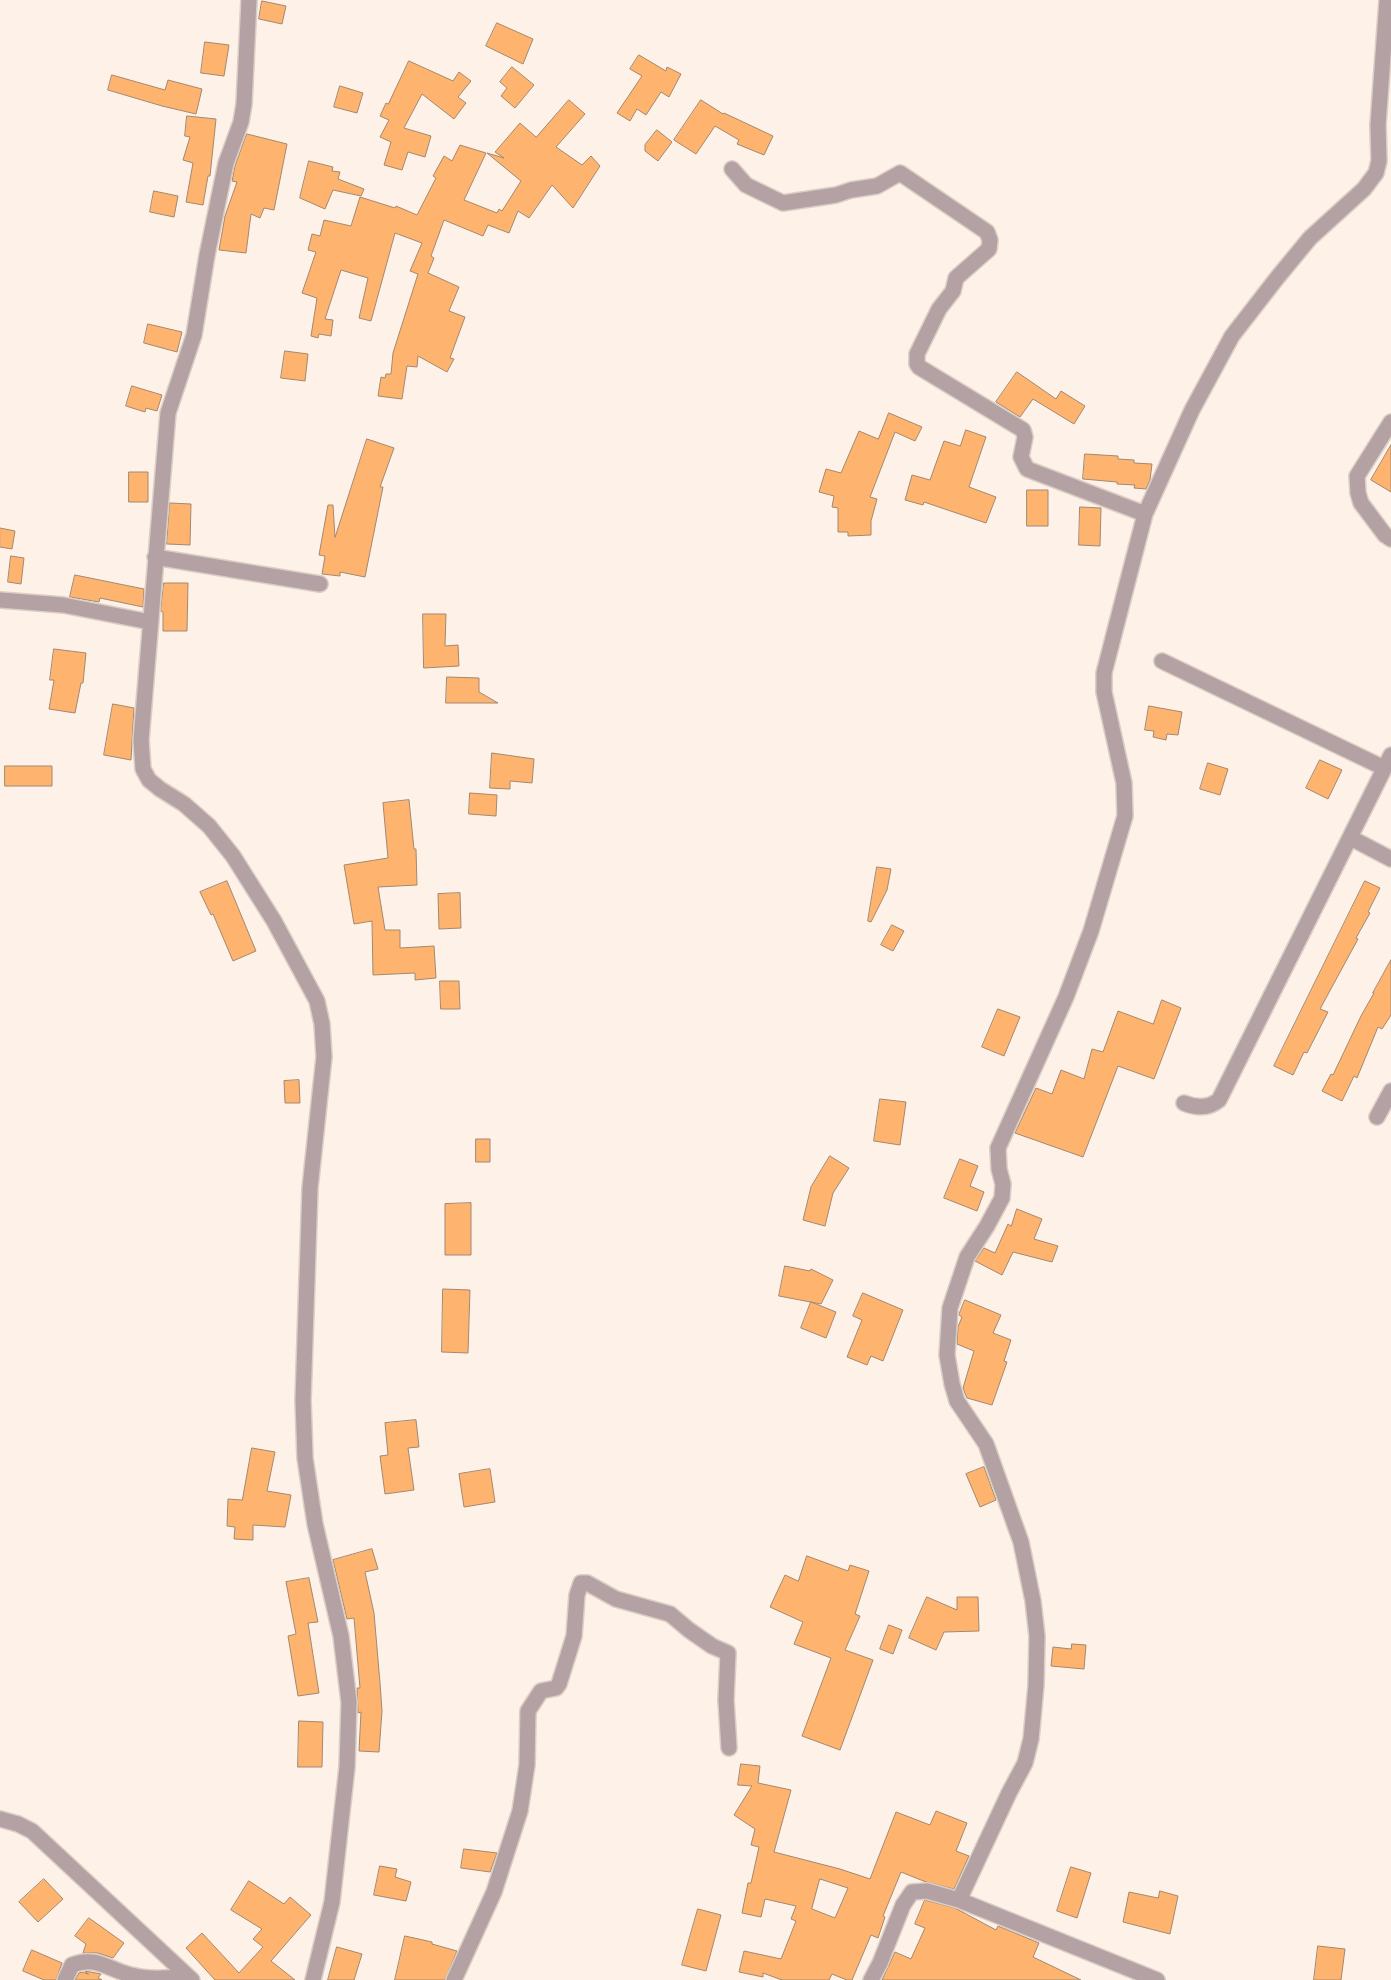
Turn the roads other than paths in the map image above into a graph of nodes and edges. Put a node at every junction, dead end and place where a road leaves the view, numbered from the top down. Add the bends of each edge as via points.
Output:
1 (249, 0) edge
2 (1386, 0) edge
3 (732, 169) dead end
4 (1391, 422) edge
5 (1145, 514) junction
6 (1391, 539) edge
7 (156, 557) junction
8 (320, 584) dead end
9 (0, 600) edge
10 (150, 622) junction
11 (1162, 661) dead end
12 (1388, 762) edge
13 (1351, 838) junction
14 (1391, 859) edge
15 (1391, 1091) edge
16 (1184, 1103) dead end
17 (1377, 1117) dead end
18 (729, 1748) dead end
19 (0, 1819) edge
20 (959, 1900) junction
21 (189, 1978) edge
22 (65, 1980) edge
23 (313, 1980) edge
24 (454, 1980) edge
25 (871, 1980) edge
26 (1157, 1980) edge

1 - 7 street via 242,114 226,163 194,335 168,413
2 - 5 street via 1376,173 1364,189 1310,238 1232,336 1192,410
3 - 5 street via 746,185 783,203 877,186 900,173 987,232 990,240 988,249 956,278 953,291 939,309 918,354 917,364 1023,430 1025,437 1021,457 1027,469
4 - 6 street via 1357,476 1361,503
5 - 20 street via 1104,673 1105,700 1124,783 1124,816 1088,939 1066,997 998,1148 1002,1198 967,1257 950,1308 947,1355 952,1384 957,1401 986,1444 1021,1542 1037,1636 1032,1739 1025,1763
7 - 8 street
7 - 10 street
9 - 10 street via 63,605
10 - 23 street via 141,740 143,769 149,780 209,826 234,856 317,1001 322,1024 324,1057 310,1188 303,1400 305,1458 315,1524 341,1636 349,1702 347,1767 332,1902
11 - 12 street
12 - 13 street
13 - 14 street
13 - 16 street via 1219,1100 1204,1107
15 - 17 street
18 - 24 street via 728,1653 712,1646 670,1614 616,1599 581,1583 576,1595 574,1636 559,1684 556,1688 541,1691 528,1711 523,1798 498,1882
19 - 21 street via 32,1831
20 - 25 street via 927,1890 912,1892 903,1905
20 - 26 street
21 - 22 street via 156,1979 130,1975 91,1960 82,1960 72,1964

